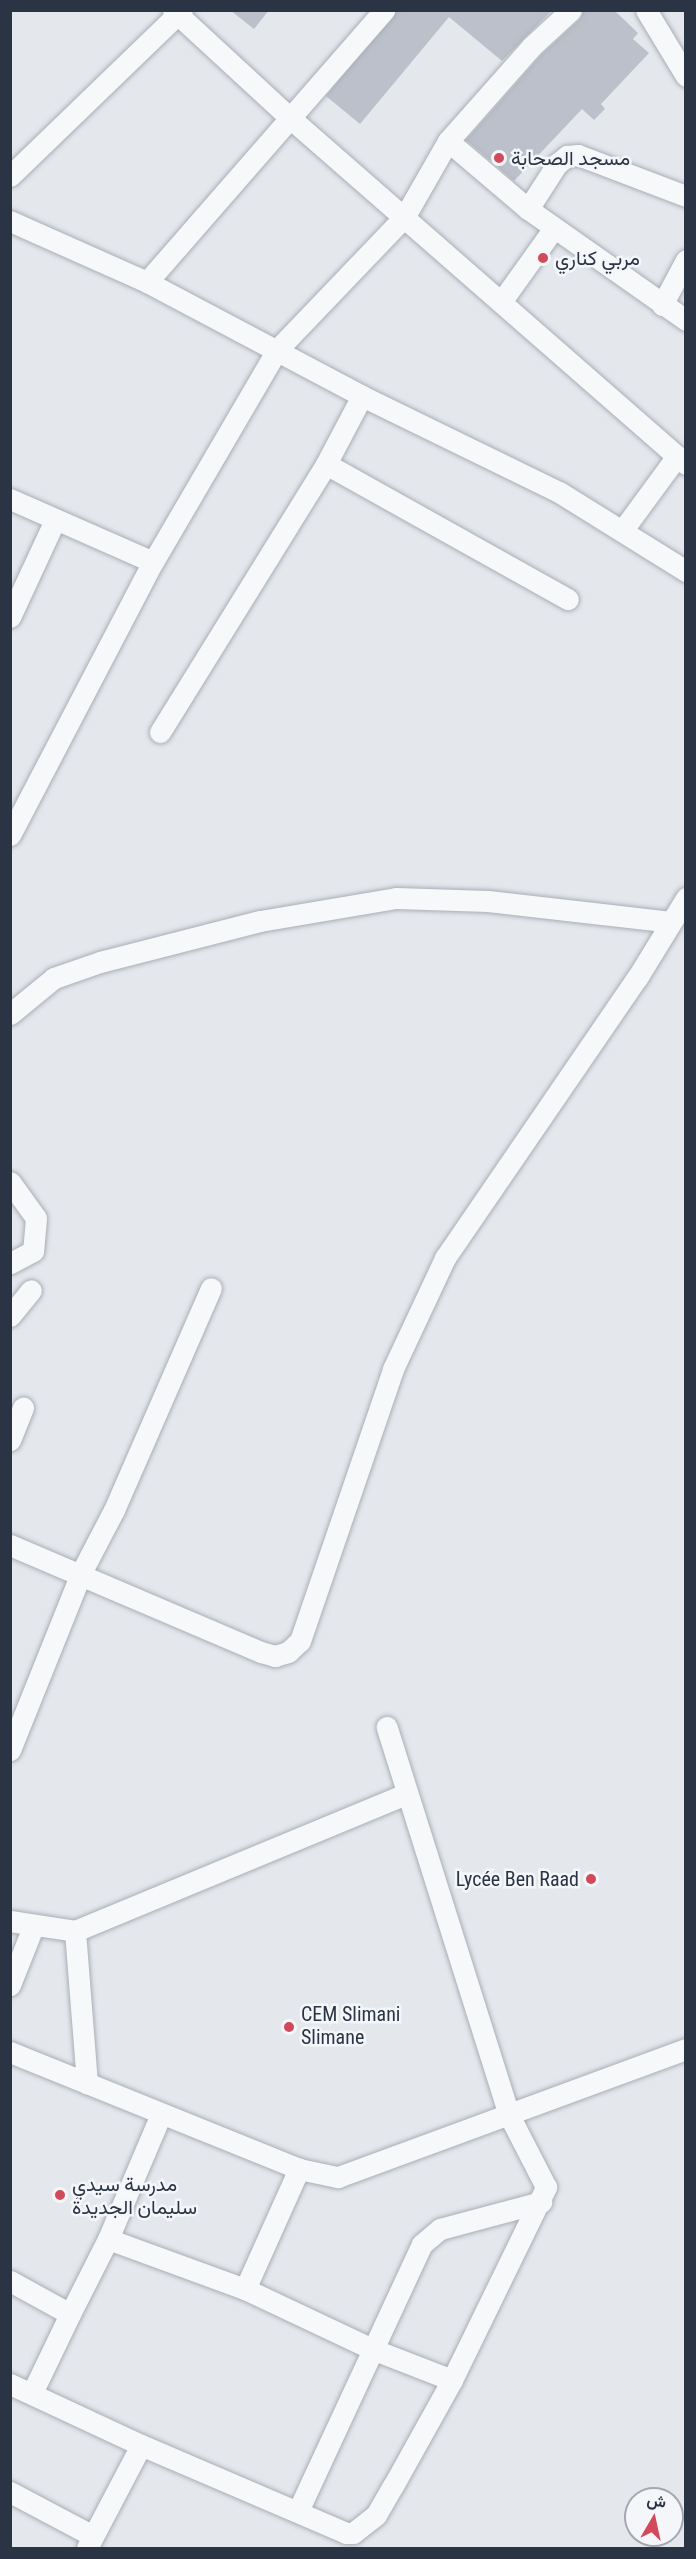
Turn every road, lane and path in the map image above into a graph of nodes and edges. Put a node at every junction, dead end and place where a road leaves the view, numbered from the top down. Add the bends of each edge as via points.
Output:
1 (384, 10) edge
2 (571, 10) edge
3 (646, 10) edge
4 (177, 12) edge
5 (686, 76) edge
6 (289, 117) junction
7 (448, 141) junction
8 (10, 176) edge
9 (686, 196) edge
10 (528, 209) junction
11 (405, 216) junction
12 (10, 221) edge
13 (554, 228) junction
14 (686, 260) edge
15 (147, 282) junction
16 (501, 302) junction
17 (662, 305) junction
18 (686, 320) edge
19 (277, 350) junction
20 (362, 396) junction
21 (681, 460) edge
22 (326, 464) junction
23 (10, 499) edge
24 (55, 520) junction
25 (622, 531) junction
26 (153, 561) junction
27 (686, 571) edge
28 (568, 599) dead end
29 (10, 616) edge
30 (160, 732) dead end
31 (10, 835) edge
32 (686, 898) edge
33 (671, 922) junction
34 (10, 1014) edge
35 (10, 1182) edge
36 (10, 1263) edge
37 (211, 1288) dead end
38 (32, 1290) dead end
39 (10, 1316) edge
40 (23, 1407) dead end
41 (10, 1440) edge
42 (10, 1545) edge
43 (81, 1574) junction
44 (387, 1727) dead end
45 (12, 1740) edge
46 (406, 1794) junction
47 (10, 1921) edge
48 (33, 1927) junction
49 (75, 1931) junction
50 (10, 1985) edge
51 (686, 2049) edge
52 (10, 2052) edge
53 (87, 2084) junction
54 (161, 2114) junction
55 (509, 2115) junction
56 (299, 2169) junction
57 (541, 2202) junction
58 (108, 2239) junction
59 (10, 2281) edge
60 (245, 2289) junction
61 (70, 2314) junction
62 (372, 2349) junction
63 (452, 2380) junction
64 (10, 2384) edge
65 (32, 2393) junction
66 (141, 2445) junction
67 (10, 2492) edge
68 (298, 2511) junction
69 (90, 2542) edge

1 - 6 street
2 - 7 street via 532,46
3 - 5 street
4 - 6 street
4 - 8 street
6 - 11 street
6 - 15 street
7 - 10 street
7 - 11 street
9 - 10 street via 578,155 567,156 557,164
10 - 13 street
11 - 16 street
11 - 19 street
12 - 15 street
13 - 16 street
13 - 17 street
14 - 17 street
15 - 19 street
16 - 21 street
17 - 18 street
19 - 20 street
19 - 26 street
20 - 22 street
20 - 25 street via 559,492
21 - 25 street
22 - 28 street
22 - 30 street
23 - 24 street
24 - 26 street
24 - 29 street
25 - 27 street
26 - 31 street
32 - 33 street
33 - 34 street via 488,901 396,898 260,921 100,962 54,978
33 - 43 street via 638,978 445,1258 393,1369 300,1641 288,1652 275,1656 261,1652
35 - 36 street via 36,1218 33,1251
37 - 43 street via 114,1510
38 - 39 street
40 - 41 street
42 - 43 street
43 - 45 street
44 - 46 street
46 - 49 street
46 - 55 street
47 - 48 street
48 - 49 street
48 - 50 street
49 - 53 street
51 - 55 street
52 - 53 street
53 - 54 street
54 - 56 street
54 - 58 street
55 - 56 street via 348,2175 329,2177
55 - 57 street via 543,2176 546,2187
56 - 60 street
57 - 62 street via 440,2229 429,2236
57 - 63 street
58 - 60 street
58 - 61 street
59 - 61 street
60 - 62 street
61 - 65 street
62 - 63 street
62 - 68 street
63 - 68 street via 376,2515 363,2527 346,2532
64 - 65 street
65 - 66 street
66 - 68 street
66 - 69 street
67 - 69 street

